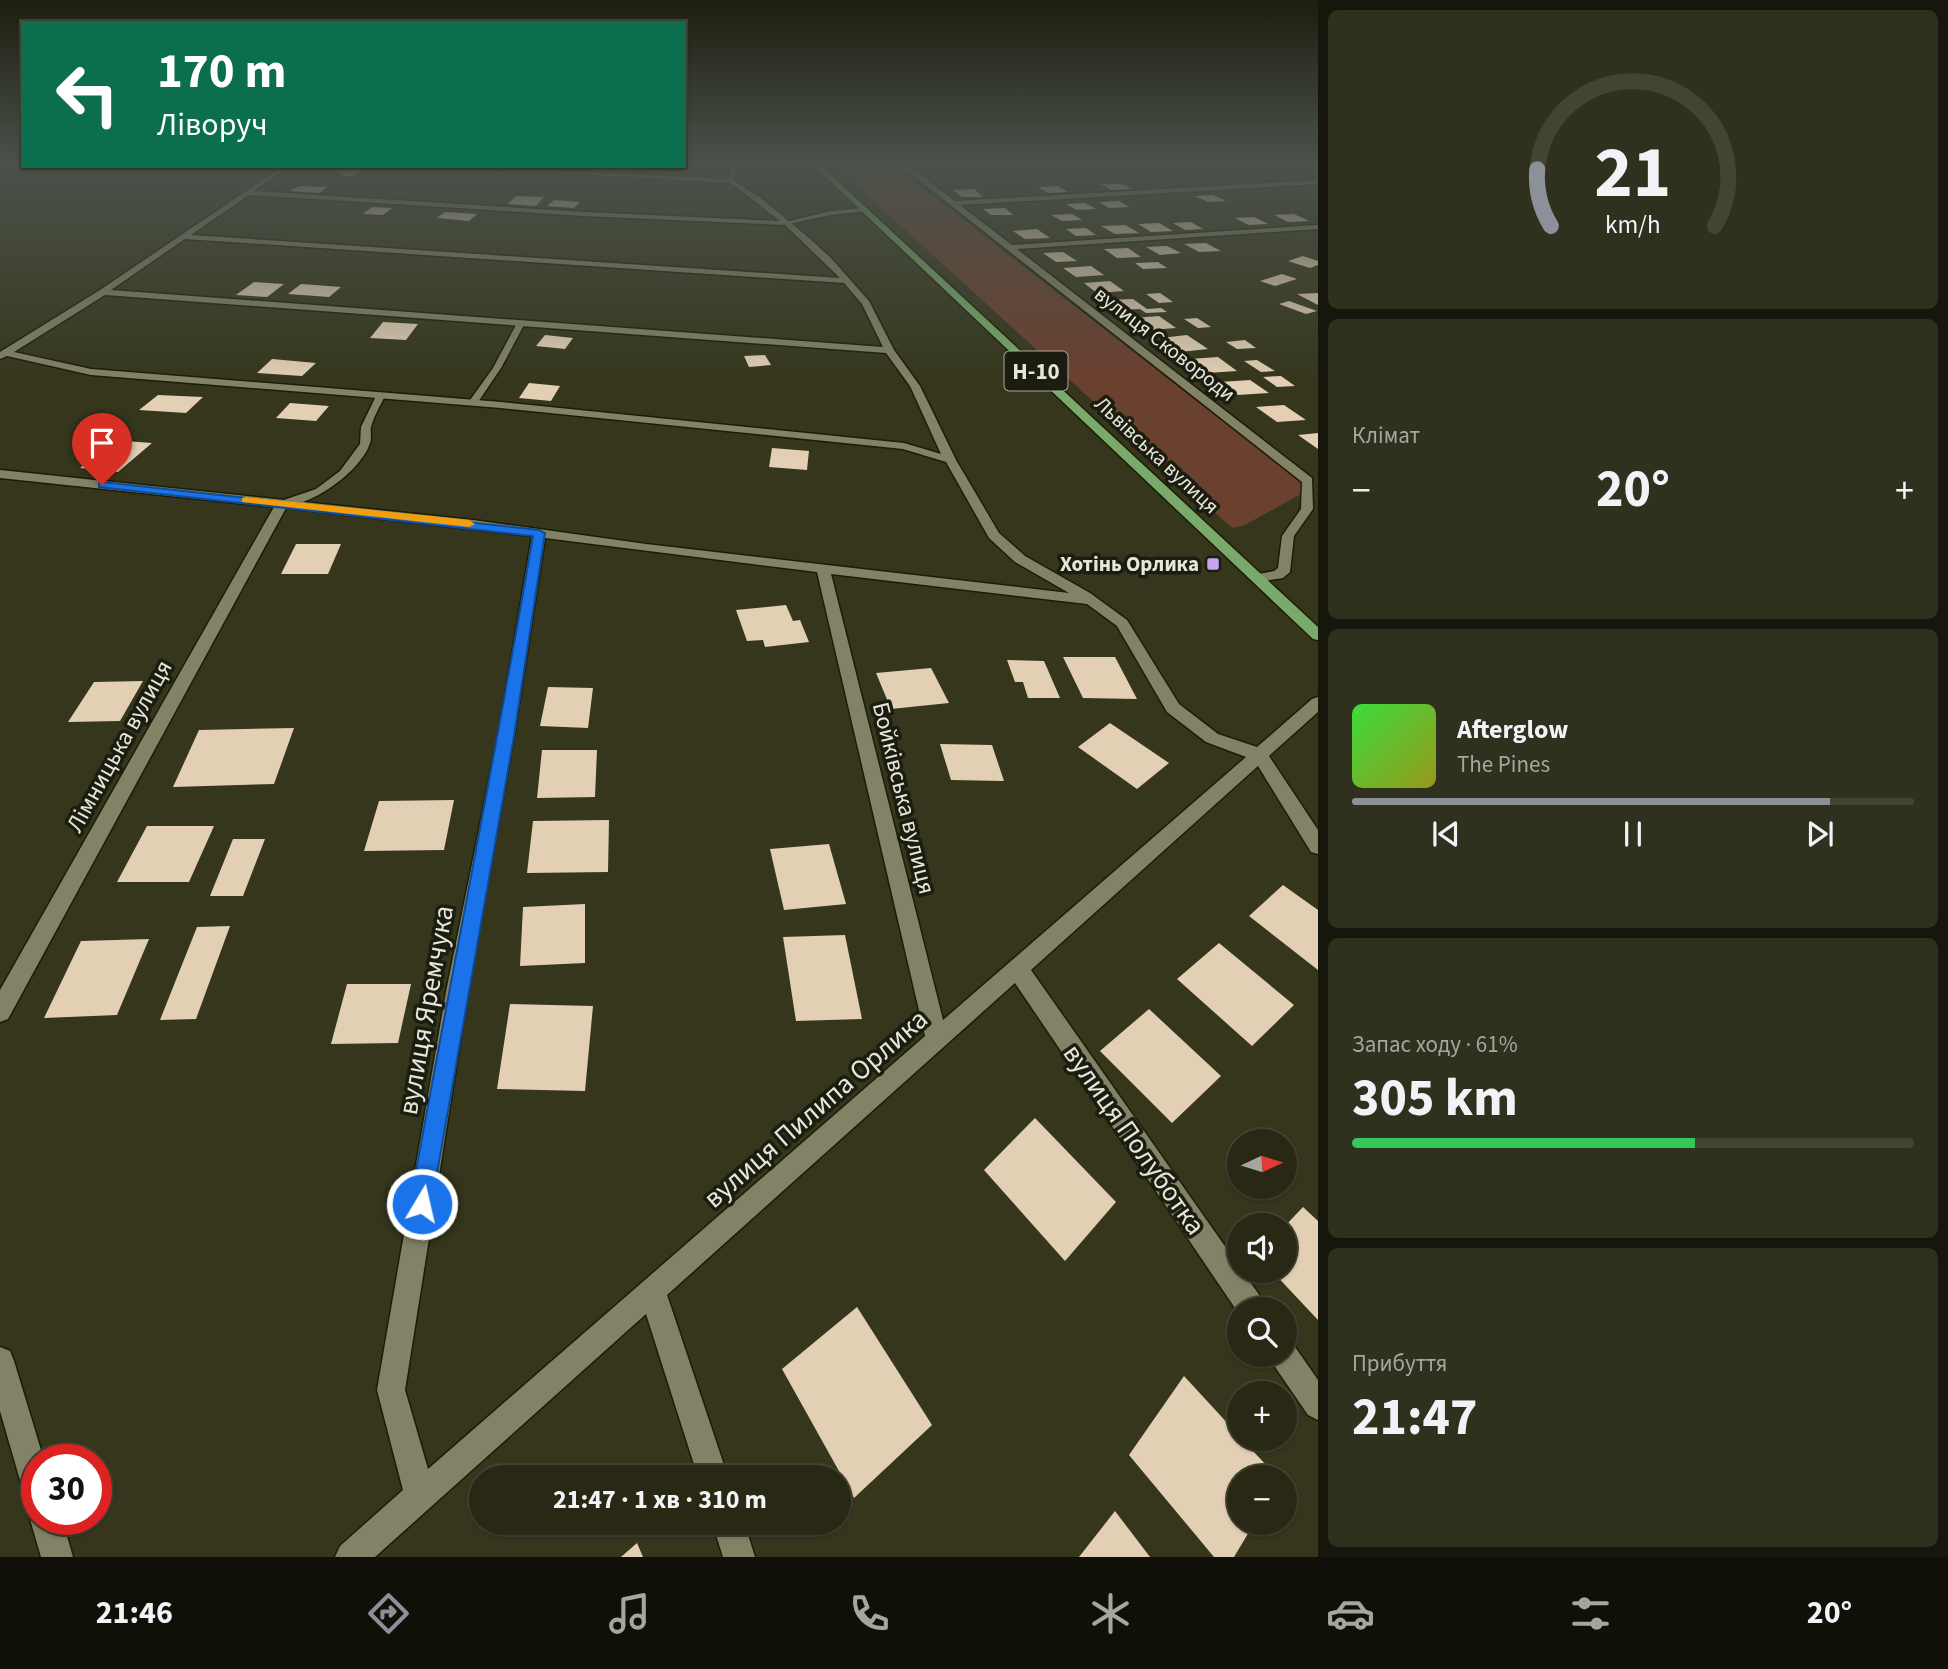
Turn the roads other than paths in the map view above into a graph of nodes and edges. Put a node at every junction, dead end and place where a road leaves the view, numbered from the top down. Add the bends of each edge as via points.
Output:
1 (800, 236) edge
2 (892, 236) edge
3 (996, 236) edge
4 (1194, 236) edge
5 (185, 237) joint
6 (1010, 247) junction
7 (846, 281) junction
8 (103, 292) junction
9 (521, 323) junction
10 (889, 350) junction
11 (2, 354) edge
12 (380, 396) junction
13 (473, 403) junction
14 (950, 460) junction
15 (0, 474) edge
16 (282, 504) junction
17 (539, 533) junction
18 (823, 568) junction
19 (1258, 578) junction
20 (1091, 600) junction
21 (1318, 635) edge
22 (1318, 703) edge
23 (1260, 755) junction
24 (1318, 846) edge
25 (1018, 969) junction
26 (0, 1011) edge
27 (937, 1039) junction
28 (652, 1290) junction
29 (1244, 1297) edge
30 (0, 1361) edge
31 (1292, 1367) edge
32 (1318, 1405) edge
33 (24, 1444) edge
34 (709, 1465) edge
35 (420, 1496) junction
36 (51, 1535) edge
37 (732, 1535) edge
38 (57, 1557) edge
39 (351, 1557) edge
40 (739, 1557) edge

1 - 7 street
2 - 19 main road, Львівська вулиця / Н-10
3 - 6 street, вулиця Сковороди
4 - 6 street
5 - 7 street
5 - 8 street
6 - 19 street, вулиця Сковороди via 1308,481 1307,509 1288,536 1285,569
7 - 10 street via 866,303
8 - 9 street
8 - 11 street
9 - 10 street
9 - 13 lane
10 - 14 street via 915,386
11 - 12 street via 91,372
12 - 13 street
12 - 16 lane via 366,427 365,444 344,473 320,491
13 - 14 street via 904,446
14 - 20 street via 993,535 1020,559
15 - 16 street
16 - 17 street
16 - 26 street, Лімницька вулиця
17 - 18 street
17 - 35 street, вулиця Яремчука via 391,1390
18 - 20 street
18 - 27 street, Бойківська вулиця
19 - 21 main road, Львівська вулиця / Н-10
20 - 23 street via 1122,623 1173,708 1212,738
22 - 23 street, вулиця Пилипа Орлика
23 - 24 street
23 - 25 street, вулиця Пилипа Орлика
25 - 27 street, вулиця Пилипа Орлика
25 - 29 street, вулиця Полуботка
27 - 28 street, вулиця Пилипа Орлика
28 - 34 street
28 - 35 street, вулиця Пилипа Орлика
30 - 33 street
31 - 32 street
35 - 39 street, вулиця Пилипа Орлика
36 - 38 street
37 - 40 street

